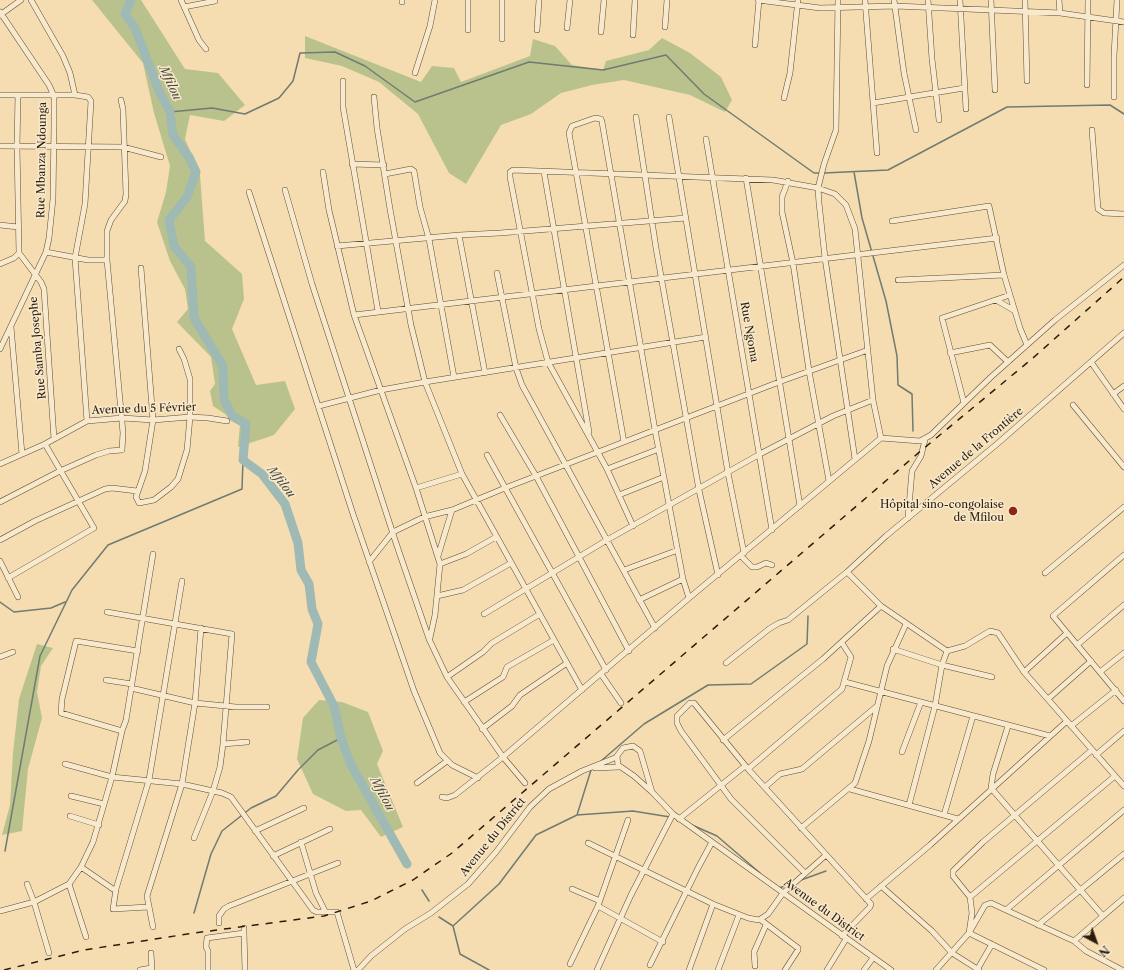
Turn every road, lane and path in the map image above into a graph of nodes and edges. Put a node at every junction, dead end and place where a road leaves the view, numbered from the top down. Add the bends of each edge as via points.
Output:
1 (21, 0) edge
2 (31, 0) edge
3 (181, 0) edge
4 (215, 0) edge
5 (436, 0) edge
6 (468, 0) edge
7 (502, 0) edge
8 (539, 0) edge
9 (570, 0) edge
10 (604, 0) edge
11 (634, 0) edge
12 (667, 0) edge
13 (759, 0) edge
14 (798, 0) edge
15 (838, 0) edge
16 (865, 0) edge
17 (894, 0) edge
18 (928, 0) edge
19 (960, 0) edge
20 (991, 0) edge
21 (1025, 0) edge
22 (1059, 0) edge
23 (1088, 0) edge
24 (1117, 0) edge
25 (895, 6) junction
26 (184, 7) junction
27 (798, 7) junction
28 (866, 8) junction
29 (928, 8) junction
30 (838, 9) junction
31 (960, 9) junction
32 (991, 10) junction
33 (1025, 11) junction
34 (0, 13) edge
35 (1060, 13) junction
36 (1088, 17) junction
37 (1115, 21) junction
38 (1124, 22) edge
39 (665, 27) dead end
40 (567, 28) dead end
41 (468, 30) dead end
42 (537, 30) dead end
43 (601, 32) dead end
44 (634, 35) dead end
45 (502, 39) dead end
46 (755, 45) dead end
47 (206, 50) dead end
48 (415, 73) dead end
49 (1085, 80) dead end
50 (1027, 81) dead end
51 (343, 82) dead end
52 (964, 88) junction
53 (995, 90) dead end
54 (935, 93) junction
55 (0, 95) edge
56 (18, 95) junction
57 (75, 95) junction
58 (54, 96) junction
59 (374, 97) dead end
60 (1114, 97) dead end
61 (784, 98) dead end
62 (909, 98) junction
63 (121, 100) dead end
64 (873, 103) junction
65 (966, 109) dead end
66 (636, 117) dead end
67 (669, 117) dead end
68 (940, 120) dead end
69 (916, 130) dead end
70 (1092, 130) dead end
71 (706, 139) dead end
72 (0, 146) edge
73 (17, 146) junction
74 (54, 147) junction
75 (87, 147) junction
76 (123, 147) junction
77 (877, 153) dead end
78 (161, 157) dead end
79 (352, 164) junction
80 (384, 165) junction
81 (323, 172) dead end
82 (544, 172) junction
83 (576, 173) junction
84 (611, 173) junction
85 (386, 174) junction
86 (645, 174) junction
87 (679, 175) junction
88 (711, 176) junction
89 (746, 178) junction
90 (788, 181) junction
91 (818, 188) junction
92 (285, 190) dead end
93 (249, 192) dead end
94 (1124, 214) edge
95 (686, 218) junction
96 (653, 221) junction
97 (892, 221) dead end
98 (619, 224) junction
99 (0, 225) edge
100 (586, 226) junction
101 (18, 227) junction
102 (553, 228) junction
103 (521, 231) junction
104 (459, 235) junction
105 (997, 238) junction
106 (429, 239) junction
107 (397, 242) junction
108 (365, 243) junction
109 (338, 246) junction
110 (19, 252) junction
111 (46, 252) junction
112 (858, 254) junction
113 (75, 258) junction
114 (825, 258) junction
115 (107, 260) junction
116 (793, 263) junction
117 (0, 264) edge
118 (1124, 265) edge
119 (761, 267) junction
120 (141, 268) dead end
121 (728, 271) junction
122 (497, 273) dead end
123 (696, 274) junction
124 (1004, 275) junction
125 (35, 276) junction
126 (662, 278) junction
127 (898, 280) dead end
128 (630, 281) junction
129 (596, 286) junction
130 (564, 289) junction
131 (533, 293) junction
132 (1010, 295) junction
133 (501, 296) junction
134 (472, 300) junction
135 (996, 300) junction
136 (440, 303) junction
137 (409, 307) junction
138 (378, 311) junction
139 (1015, 311) junction
140 (354, 315) junction
141 (11, 326) junction
142 (1124, 333) edge
143 (706, 337) junction
144 (2, 339) edge
145 (673, 341) junction
146 (1027, 345) junction
147 (641, 346) junction
148 (179, 348) dead end
149 (0, 349) edge
150 (868, 350) junction
151 (608, 352) junction
152 (950, 353) junction
153 (577, 358) junction
154 (840, 361) junction
155 (548, 362) junction
156 (1008, 362) junction
157 (1091, 362) junction
158 (516, 368) junction
159 (809, 371) junction
160 (484, 373) junction
161 (454, 377) junction
162 (426, 382) junction
163 (779, 382) junction
164 (1124, 386) edge
165 (381, 390) junction
166 (1113, 394) junction
167 (749, 395) junction
168 (349, 398) junction
169 (873, 400) junction
170 (964, 403) junction
171 (1073, 405) dead end
172 (319, 406) junction
173 (718, 406) junction
174 (1124, 409) edge
175 (848, 410) junction
176 (500, 415) dead end
177 (190, 417) junction
178 (122, 418) junction
179 (687, 418) junction
180 (153, 420) junction
181 (87, 421) junction
182 (227, 421) dead end
183 (819, 424) junction
184 (655, 430) junction
185 (589, 435) junction
186 (881, 438) junction
187 (54, 439) junction
188 (788, 440) junction
189 (925, 440) junction
190 (624, 442) junction
191 (45, 444) junction
192 (659, 449) junction
193 (598, 452) junction
194 (22, 454) junction
195 (760, 454) junction
196 (487, 455) dead end
197 (855, 459) junction
198 (0, 464) edge
199 (565, 465) junction
200 (1124, 467) edge
201 (607, 469) junction
202 (60, 471) junction
203 (728, 473) junction
204 (462, 474) junction
205 (536, 476) junction
206 (664, 476) junction
207 (829, 481) junction
208 (416, 488) junction
209 (505, 488) junction
210 (699, 490) junction
211 (138, 491) junction
212 (619, 495) junction
213 (476, 499) junction
214 (79, 501) junction
215 (0, 502) edge
216 (670, 505) junction
217 (800, 506) junction
218 (1124, 507) edge
219 (452, 510) junction
220 (424, 517) junction
221 (908, 518) junction
222 (634, 526) junction
223 (772, 530) junction
224 (392, 532) junction
225 (496, 536) junction
226 (0, 540) edge
227 (607, 540) junction
228 (678, 550) junction
229 (153, 554) dead end
230 (742, 555) junction
231 (1124, 555) edge
232 (438, 556) junction
233 (580, 557) junction
234 (0, 561) edge
235 (369, 562) junction
236 (511, 563) junction
237 (440, 564) junction
238 (772, 565) dead end
239 (624, 570) junction
240 (847, 572) junction
241 (553, 573) junction
242 (1045, 573) dead end
243 (718, 575) junction
244 (8, 578) junction
245 (683, 579) junction
246 (182, 581) dead end
247 (526, 590) junction
248 (18, 596) dead end
249 (437, 596) junction
250 (689, 598) junction
251 (640, 600) junction
252 (1124, 605) edge
253 (881, 606) junction
254 (106, 612) dead end
255 (484, 614) dead end
256 (540, 614) junction
257 (142, 618) junction
258 (174, 623) junction
259 (906, 624) junction
260 (201, 628) junction
261 (655, 628) junction
262 (1067, 633) junction
263 (430, 639) junction
264 (554, 640) junction
265 (842, 643) junction
266 (1077, 645) junction
267 (629, 650) junction
268 (893, 650) junction
269 (138, 651) junction
270 (947, 651) junction
271 (13, 652) dead end
272 (1124, 653) edge
273 (0, 657) edge
274 (1091, 661) junction
275 (567, 663) junction
276 (726, 664) dead end
277 (942, 665) junction
278 (606, 670) junction
279 (1024, 672) junction
280 (1100, 672) junction
281 (601, 674) junction
282 (447, 677) junction
283 (992, 677) dead end
284 (106, 680) dead end
285 (845, 682) junction
286 (132, 686) junction
287 (582, 690) junction
288 (1116, 690) junction
289 (880, 691) junction
290 (163, 696) junction
291 (1048, 699) junction
292 (1124, 701) edge
293 (464, 702) junction
294 (920, 702) junction
295 (195, 703) junction
296 (621, 704) dead end
297 (877, 706) junction
298 (935, 706) junction
299 (225, 707) junction
300 (267, 707) dead end
301 (973, 716) junction
302 (1067, 721) junction
303 (1008, 726) junction
304 (1072, 726) junction
305 (482, 729) junction
306 (122, 731) junction
307 (1124, 731) edge
308 (1050, 736) junction
309 (723, 740) junction
310 (247, 742) dead end
311 (223, 744) junction
312 (1092, 750) junction
313 (902, 752) dead end
314 (1096, 755) junction
315 (503, 757) junction
316 (617, 757) junction
317 (447, 761) junction
318 (65, 764) dead end
319 (619, 767) junction
320 (746, 767) junction
321 (590, 768) junction
322 (1115, 776) junction
323 (112, 777) junction
324 (478, 778) junction
325 (148, 780) junction
326 (1123, 782) edge
327 (417, 783) dead end
328 (525, 783) dead end
329 (182, 784) junction
330 (720, 786) junction
331 (765, 787) junction
332 (991, 788) junction
333 (850, 789) junction
334 (213, 791) junction
335 (652, 792) junction
336 (71, 796) dead end
337 (442, 797) dead end
338 (104, 804) junction
339 (909, 805) junction
340 (304, 808) dead end
341 (1124, 810) edge
342 (673, 814) junction
343 (944, 815) junction
344 (70, 816) dead end
345 (1015, 817) junction
346 (679, 819) junction
347 (958, 819) junction
348 (628, 820) dead end
349 (98, 825) junction
350 (330, 828) dead end
351 (801, 828) junction
352 (255, 832) junction
353 (194, 838) dead end
354 (1036, 840) junction
355 (301, 842) junction
356 (712, 842) junction
357 (588, 843) dead end
358 (1124, 854) edge
359 (826, 855) junction
360 (273, 856) junction
361 (615, 856) junction
362 (338, 863) dead end
363 (1058, 866) junction
364 (81, 867) junction
365 (643, 870) junction
366 (804, 873) junction
367 (310, 874) junction
368 (292, 882) junction
369 (27, 884) dead end
370 (70, 884) junction
371 (881, 886) junction
372 (116, 889) junction
373 (572, 889) dead end
374 (1080, 890) junction
375 (687, 891) junction
376 (783, 893) junction
377 (970, 897) junction
378 (1124, 898) edge
379 (866, 899) junction
380 (34, 902) junction
381 (599, 904) junction
382 (713, 904) junction
383 (148, 907) junction
384 (1006, 910) junction
385 (0, 911) edge
386 (325, 911) junction
387 (739, 915) junction
388 (1103, 916) junction
389 (620, 918) junction
390 (761, 920) junction
391 (219, 923) dead end
392 (766, 925) junction
393 (1038, 926) junction
394 (153, 927) dead end
395 (969, 933) junction
396 (86, 937) dead end
397 (844, 937) junction
398 (1074, 941) junction
399 (663, 942) junction
400 (992, 944) junction
401 (49, 953) dead end
402 (151, 953) dead end
403 (952, 953) junction
404 (873, 958) junction
405 (570, 964) dead end
406 (650, 965) dead end
407 (755, 966) dead end
408 (151, 969) edge
409 (140, 970) edge
410 (208, 970) edge
411 (245, 970) edge
412 (354, 970) edge
413 (358, 970) edge
414 (597, 970) edge
415 (689, 970) edge
416 (718, 970) edge
417 (785, 970) edge
418 (827, 970) edge
419 (864, 970) edge
420 (891, 970) edge
421 (936, 970) edge
422 (977, 970) edge
423 (1044, 970) edge
424 (1122, 970) edge

1 - 34 street
2 - 57 street via 63,56
3 - 26 street
4 - 26 street
5 - 48 street
6 - 41 street
7 - 45 street
8 - 42 street
9 - 40 street
10 - 43 street
11 - 44 street
12 - 39 street
13 - 27 street
13 - 46 street
14 - 27 street
15 - 30 street
16 - 28 street
17 - 25 street
18 - 29 street
19 - 31 street
20 - 32 street
21 - 33 street
22 - 35 street
23 - 36 street
24 - 37 street
25 - 28 street
25 - 29 street
25 - 62 street via 898,40
26 - 47 street
27 - 30 street
27 - 61 street via 790,74
28 - 30 street
28 - 64 street
29 - 31 street
29 - 54 street
30 - 91 street via 836,130
31 - 32 street
31 - 52 street
32 - 33 street
32 - 53 street
33 - 35 street
33 - 50 street
34 - 58 street, Rue Mbanza Ndounga via 41,71
35 - 36 street
36 - 37 street
36 - 49 street via 1087,86
37 - 38 street
37 - 60 street
51 - 79 street via 343,107
52 - 54 street
52 - 65 street
54 - 62 street
54 - 68 street
55 - 56 street
56 - 58 street
56 - 73 street
57 - 58 street
57 - 75 street via 88,97 91,101
58 - 74 street, Rue Mbanza Ndounga
59 - 80 street
62 - 64 street
62 - 69 street
63 - 76 street
64 - 77 street
66 - 86 street
67 - 87 street
70 - 94 street via 1098,209 1104,213
71 - 88 street, Rue Ngoma
72 - 73 street
73 - 74 street
73 - 101 street
74 - 75 street
74 - 111 street, Rue Mbanza Ndounga via 51,226
75 - 76 street
75 - 113 street via 84,204
76 - 78 street
76 - 115 street via 125,201 111,220 107,231
79 - 80 street
79 - 108 street
80 - 85 street
81 - 109 street
82 - 83 street
82 - 102 street
82 - 103 street via 510,172
83 - 84 street
83 - 84 street via 570,129 572,126 598,118 602,122
83 - 100 street
84 - 86 street
84 - 98 street
85 - 106 street via 411,169 414,171
85 - 107 street
86 - 87 street
86 - 96 street
87 - 88 street
87 - 95 street
88 - 89 street
88 - 121 street, Rue Ngoma
89 - 90 street
89 - 119 street
90 - 91 street
90 - 116 street via 782,197 782,212
91 - 112 street via 835,194 846,205 855,229
91 - 114 street
92 - 168 street
93 - 172 street
95 - 96 street
95 - 123 street
96 - 98 street
96 - 126 street
97 - 105 street via 989,206
98 - 100 street
98 - 128 street
99 - 101 street
100 - 102 street
100 - 129 street
101 - 110 street
102 - 103 street
102 - 130 street
103 - 104 street
103 - 131 street
104 - 106 street
104 - 134 street
105 - 112 street
105 - 124 street
106 - 107 street
106 - 136 street
107 - 108 street
107 - 137 street
108 - 109 street
108 - 138 street
109 - 140 street
110 - 117 street via 14,258
110 - 125 street, Rue Samba Josephe
111 - 113 street
111 - 125 street, Rue Mbanza Ndounga
112 - 114 street
112 - 150 street
113 - 115 street
113 - 181 street
114 - 116 street
114 - 154 street
115 - 178 street
116 - 119 street
116 - 159 street
118 - 146 street
119 - 121 street
119 - 163 street
120 - 180 street
121 - 123 street
121 - 167 street, Rue Ngoma
122 - 133 street
123 - 126 street
123 - 143 street
124 - 127 street
124 - 132 street
125 - 141 street, Rue Mbanza Ndounga
125 - 187 street, Rue Samba Josephe via 44,289
126 - 128 street
126 - 145 street
128 - 129 street
128 - 147 street
129 - 130 street
129 - 151 street
130 - 131 street
130 - 153 street
131 - 133 street
131 - 155 street
132 - 135 street
132 - 139 street
133 - 134 street
133 - 158 street
134 - 136 street
134 - 160 street
135 - 139 street
135 - 152 street via 942,318
136 - 137 street
136 - 161 street
137 - 138 street
137 - 162 street
138 - 140 street
139 - 146 street
140 - 165 street
141 - 144 street, Rue Mbanza Ndounga
141 - 194 street
142 - 157 street, Avenue de la Frontière
143 - 145 street
143 - 173 street
144 - 149 street, Rue Mbanza Ndounga
145 - 147 street
145 - 179 street
146 - 156 street
147 - 151 street
147 - 184 street
148 - 177 street via 190,380
150 - 154 street
150 - 169 street
151 - 153 street
151 - 190 street
152 - 156 street via 990,345
152 - 170 street
153 - 155 street
153 - 185 street
154 - 159 street
154 - 175 street
155 - 158 street
155 - 185 street
156 - 170 street
157 - 166 street
157 - 221 street, Avenue de la Frontière
158 - 160 street
158 - 199 street via 530,402
159 - 163 street
159 - 183 street
160 - 161 street
161 - 162 street
162 - 165 street
162 - 204 street
163 - 167 street
163 - 188 street
164 - 166 street
165 - 168 street
165 - 208 street
166 - 174 street
167 - 173 street
167 - 195 street, Rue Ngoma
168 - 172 street
168 - 224 street
169 - 175 street
169 - 186 street
170 - 189 street
171 - 200 street
172 - 235 street
173 - 179 street
173 - 203 street
175 - 183 street
175 - 197 street
176 - 205 street
177 - 180 street, Avenue du 5 Février
177 - 182 street, Avenue du 5 Février
177 - 211 street via 186,450 178,479 161,495 147,502 136,500
178 - 180 street, Avenue du 5 Février
178 - 181 street, Avenue du 5 Février
178 - 202 street via 122,450 109,451
179 - 184 street
179 - 210 street
180 - 211 street via 146,465
181 - 187 street, Avenue du 5 Février
183 - 188 street
183 - 207 street
184 - 190 street
184 - 192 street
185 - 193 street
186 - 189 street
186 - 197 street
187 - 191 street, Avenue du 5 Février
188 - 195 street
188 - 217 street
189 - 221 street via 921,456 912,471
190 - 193 street
191 - 194 street, Avenue du 5 Février
191 - 202 street
192 - 201 street
192 - 206 street
193 - 199 street
193 - 201 street
194 - 198 street, Avenue du 5 Février
195 - 203 street
195 - 223 street, Rue Ngoma
196 - 209 street
197 - 207 street
199 - 205 street
199 - 227 street
201 - 212 street
202 - 214 street
202 - 215 street
203 - 210 street
203 - 230 street
204 - 208 street
204 - 213 street
205 - 209 street
205 - 233 street
206 - 212 street
206 - 216 street
207 - 217 street
208 - 220 street
209 - 213 street
209 - 241 street
210 - 216 street
210 - 243 street
211 - 214 street via 112,488
212 - 222 street
213 - 219 street
213 - 225 street
214 - 226 street
214 - 244 street via 94,528
216 - 222 street
216 - 228 street
217 - 223 street
218 - 242 street
219 - 220 street
219 - 232 street
220 - 224 street
220 - 232 street
221 - 240 street, Avenue de la Frontière
222 - 227 street
223 - 230 street
224 - 235 street
224 - 263 street
225 - 236 street
225 - 237 street via 466,554
227 - 233 street
227 - 239 street
228 - 239 street
228 - 245 street
229 - 257 street
230 - 238 street via 752,567 766,563
230 - 243 street
231 - 262 street via 1052,616
232 - 237 street
233 - 241 street
233 - 267 street
234 - 244 street
235 - 317 street via 414,691 434,741
236 - 247 street
236 - 249 street via 463,590
237 - 249 street
239 - 251 street
240 - 253 street
240 - 276 street, Avenue de la Frontière via 788,620 769,629
241 - 247 street
241 - 278 street
243 - 250 street
244 - 248 street
245 - 250 street
245 - 251 street
246 - 258 street
247 - 255 street
247 - 256 street
249 - 263 street
250 - 261 street
251 - 261 street
252 - 266 street
253 - 259 street
253 - 265 street
254 - 257 street
256 - 264 street
256 - 282 street via 492,643
257 - 258 street
257 - 269 street
258 - 260 street
258 - 290 street
259 - 268 street
259 - 270 street
260 - 295 street
260 - 299 street via 232,634
261 - 267 street
262 - 266 street
262 - 279 street
263 - 282 street
264 - 275 street
264 - 293 street via 507,667 504,677
265 - 285 street via 851,657
265 - 309 street
266 - 274 street
267 - 278 street
268 - 277 street
268 - 289 street
269 - 286 street
269 - 306 street via 76,641 62,699 61,713
270 - 277 street
270 - 279 street via 965,646 994,631 998,633
271 - 273 street
272 - 280 street
274 - 280 street
274 - 291 street
275 - 287 street
275 - 305 street via 520,695 510,708
277 - 283 street
277 - 298 street
278 - 281 street
279 - 291 street
280 - 288 street
281 - 287 street
281 - 296 street
282 - 293 street
284 - 286 street
285 - 289 street
285 - 320 street via 841,690
286 - 290 street
286 - 306 street
287 - 315 street
288 - 292 street
288 - 304 street
289 - 294 street
289 - 297 street
290 - 295 street
290 - 325 street
291 - 302 street
293 - 305 street
294 - 298 street
294 - 313 street
295 - 299 street
295 - 329 street
297 - 331 street via 802,769 780,774
297 - 333 street via 869,742 855,783
298 - 301 street
298 - 339 street
299 - 300 street
299 - 311 street
301 - 303 street
301 - 343 street
302 - 304 street
302 - 308 street
303 - 308 street
303 - 332 street
304 - 312 street
305 - 315 street
306 - 323 street
307 - 314 street
308 - 332 street
309 - 320 street
309 - 330 street via 694,703 690,703 676,716 679,727
310 - 311 street
311 - 334 street
312 - 314 street
312 - 345 street
314 - 322 street
315 - 324 street
315 - 328 street
316 - 319 street
316 - 321 street, Avenue du District
316 - 335 street, Avenue du District via 623,748 637,748 643,757
317 - 324 street
317 - 327 street
318 - 323 street
319 - 321 street, Avenue du District
319 - 335 street, Avenue du District
320 - 330 street
320 - 331 street
321 - 413 street, Avenue du District via 545,793 530,807 468,884 431,913 405,929 371,956
322 - 326 street
322 - 354 street
323 - 325 street
323 - 338 street
324 - 337 street via 455,796
325 - 329 street
325 - 372 street
329 - 334 street
329 - 383 street via 151,881 147,896
330 - 346 street
330 - 366 street
331 - 351 street
332 - 345 street
332 - 347 street
333 - 339 street
333 - 351 street
334 - 352 street via 231,797
334 - 353 street
335 - 342 street, Avenue du District
336 - 338 street
338 - 349 street
339 - 343 street
340 - 352 street
341 - 363 street
342 - 346 street, Avenue du District
342 - 365 street
343 - 347 street
344 - 349 street
345 - 354 street
345 - 377 street via 953,871 953,876
346 - 356 street, Avenue du District
347 - 371 street
348 - 361 street
349 - 364 street
350 - 355 street
351 - 359 street
352 - 360 street
354 - 363 street
354 - 377 street
355 - 360 street
355 - 367 street
356 - 375 street
356 - 376 street, Avenue du District
357 - 361 street
358 - 374 street
359 - 366 street
359 - 379 street
360 - 368 street
361 - 365 street
361 - 381 street
362 - 367 street
363 - 374 street
363 - 384 street
364 - 370 street
364 - 372 street
365 - 375 street
365 - 389 street
366 - 376 street
367 - 368 street
367 - 386 street
368 - 386 street via 315,912
368 - 391 street via 229,906 219,916
369 - 380 street
370 - 380 street
370 - 396 street
371 - 379 street
371 - 403 street via 932,931
372 - 383 street via 113,909
373 - 381 street
374 - 388 street
374 - 393 street
375 - 382 street
375 - 399 street
376 - 390 street
376 - 397 street, Avenue du District
377 - 395 street via 972,913
378 - 388 street
379 - 397 street via 871,906
380 - 385 street
380 - 401 street
381 - 389 street
381 - 405 street
382 - 387 street
382 - 415 street
383 - 394 street
384 - 393 street
384 - 395 street via 988,903
386 - 412 street via 337,912
387 - 390 street
387 - 416 street
388 - 398 street
389 - 399 street
389 - 414 street
390 - 392 street
392 - 407 street via 754,952
392 - 417 street via 798,948
393 - 398 street
395 - 400 street
395 - 403 street
397 - 404 street, Avenue du District
397 - 418 street
398 - 424 street via 1086,951
399 - 406 street
400 - 422 street
400 - 423 street
402 - 408 street
403 - 421 street
403 - 422 street
404 - 419 street
404 - 420 street, Avenue du District
408 - 409 street
410 - 411 street via 207,938 244,930

